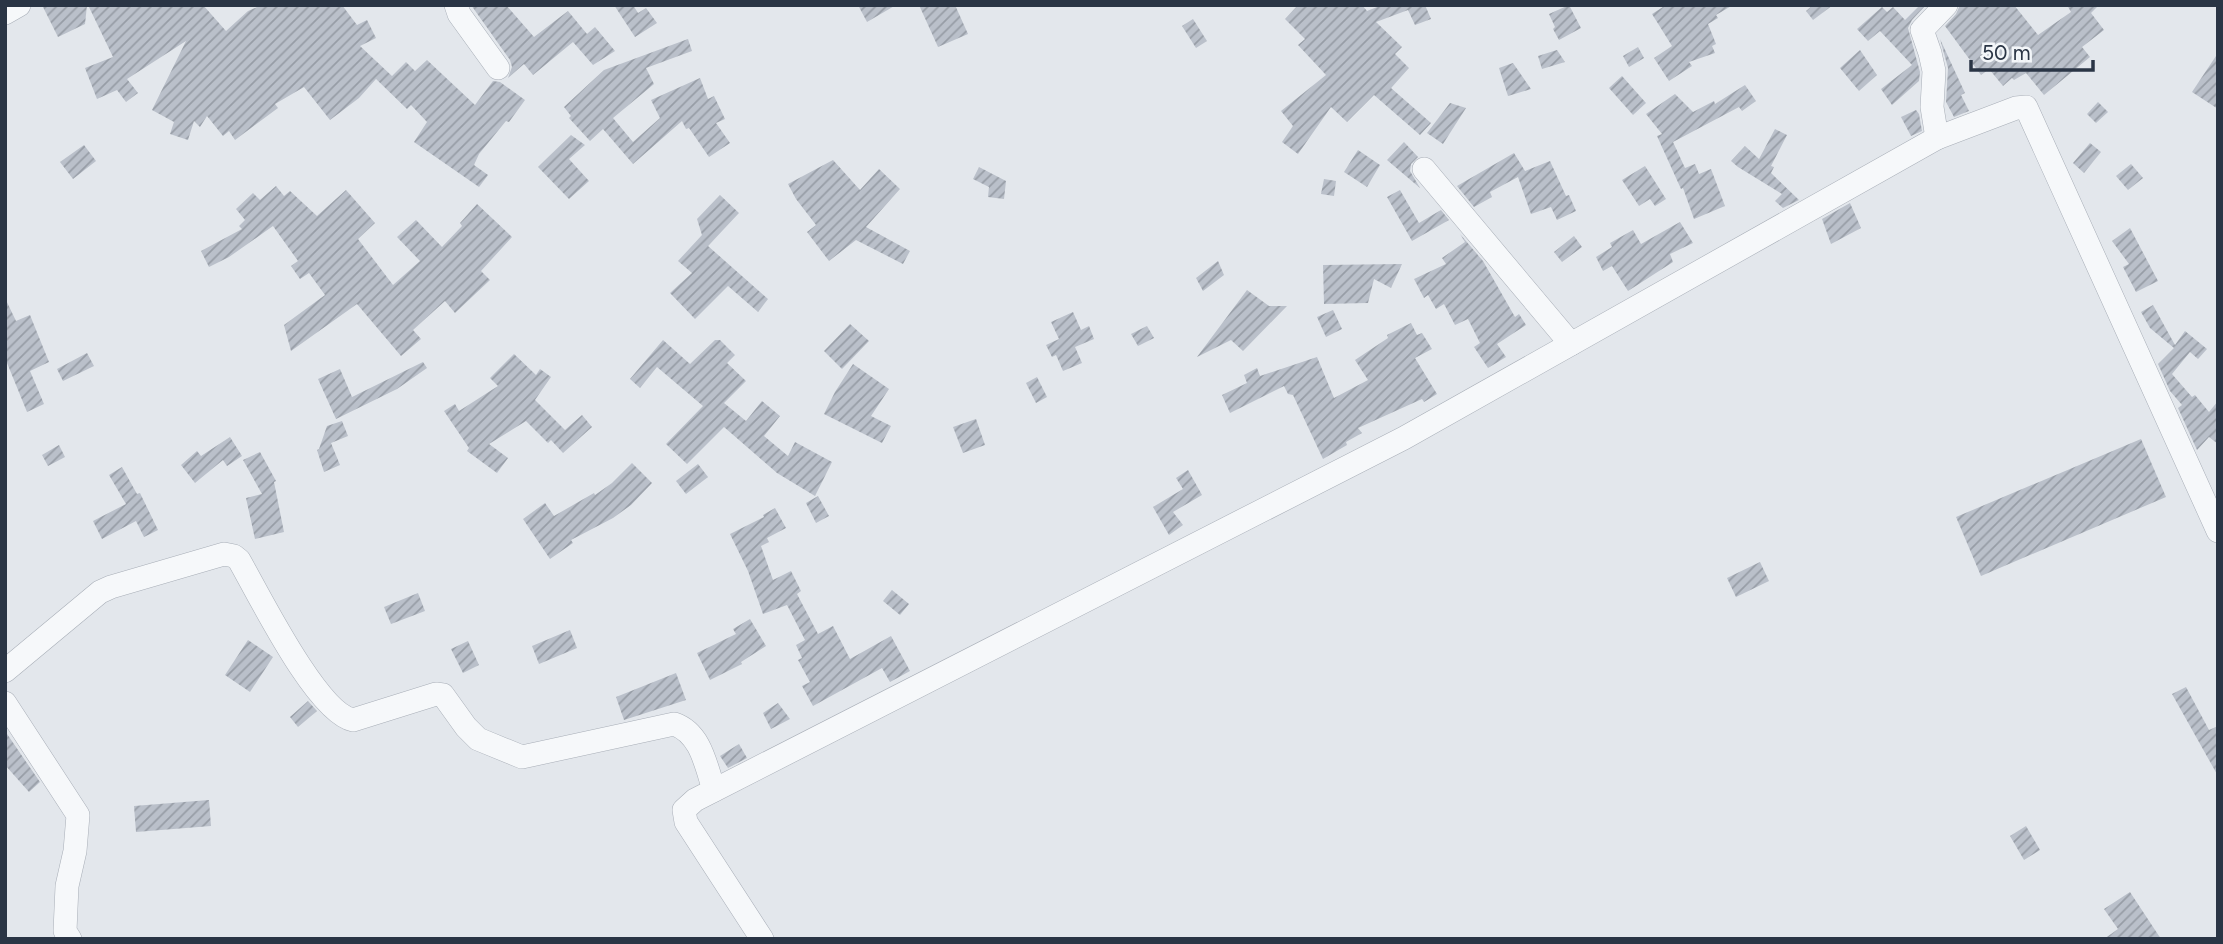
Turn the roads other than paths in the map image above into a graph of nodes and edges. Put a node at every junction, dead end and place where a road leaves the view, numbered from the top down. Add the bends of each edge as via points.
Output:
1 (19, 5) edge
2 (456, 5) edge
3 (1946, 5) edge
4 (5, 12) edge
5 (498, 68) dead end
6 (1937, 138) junction
7 (1424, 169) dead end
8 (1571, 344) junction
9 (2218, 531) edge
10 (5, 671) edge
11 (5, 703) edge
12 (714, 790) junction
13 (70, 939) edge
14 (762, 939) edge

1 - 4 street
2 - 5 street
3 - 6 street via 1922,30 1934,71 1932,107
6 - 8 street
6 - 9 street via 2026,107
7 - 8 street
8 - 12 street via 1404,438
10 - 12 street via 110,586 224,554 239,560 314,689 344,719 443,695 478,739 522,757 674,724 684,727 698,743
11 - 13 street via 78,815 67,886 65,931
12 - 14 street via 684,810 686,822

